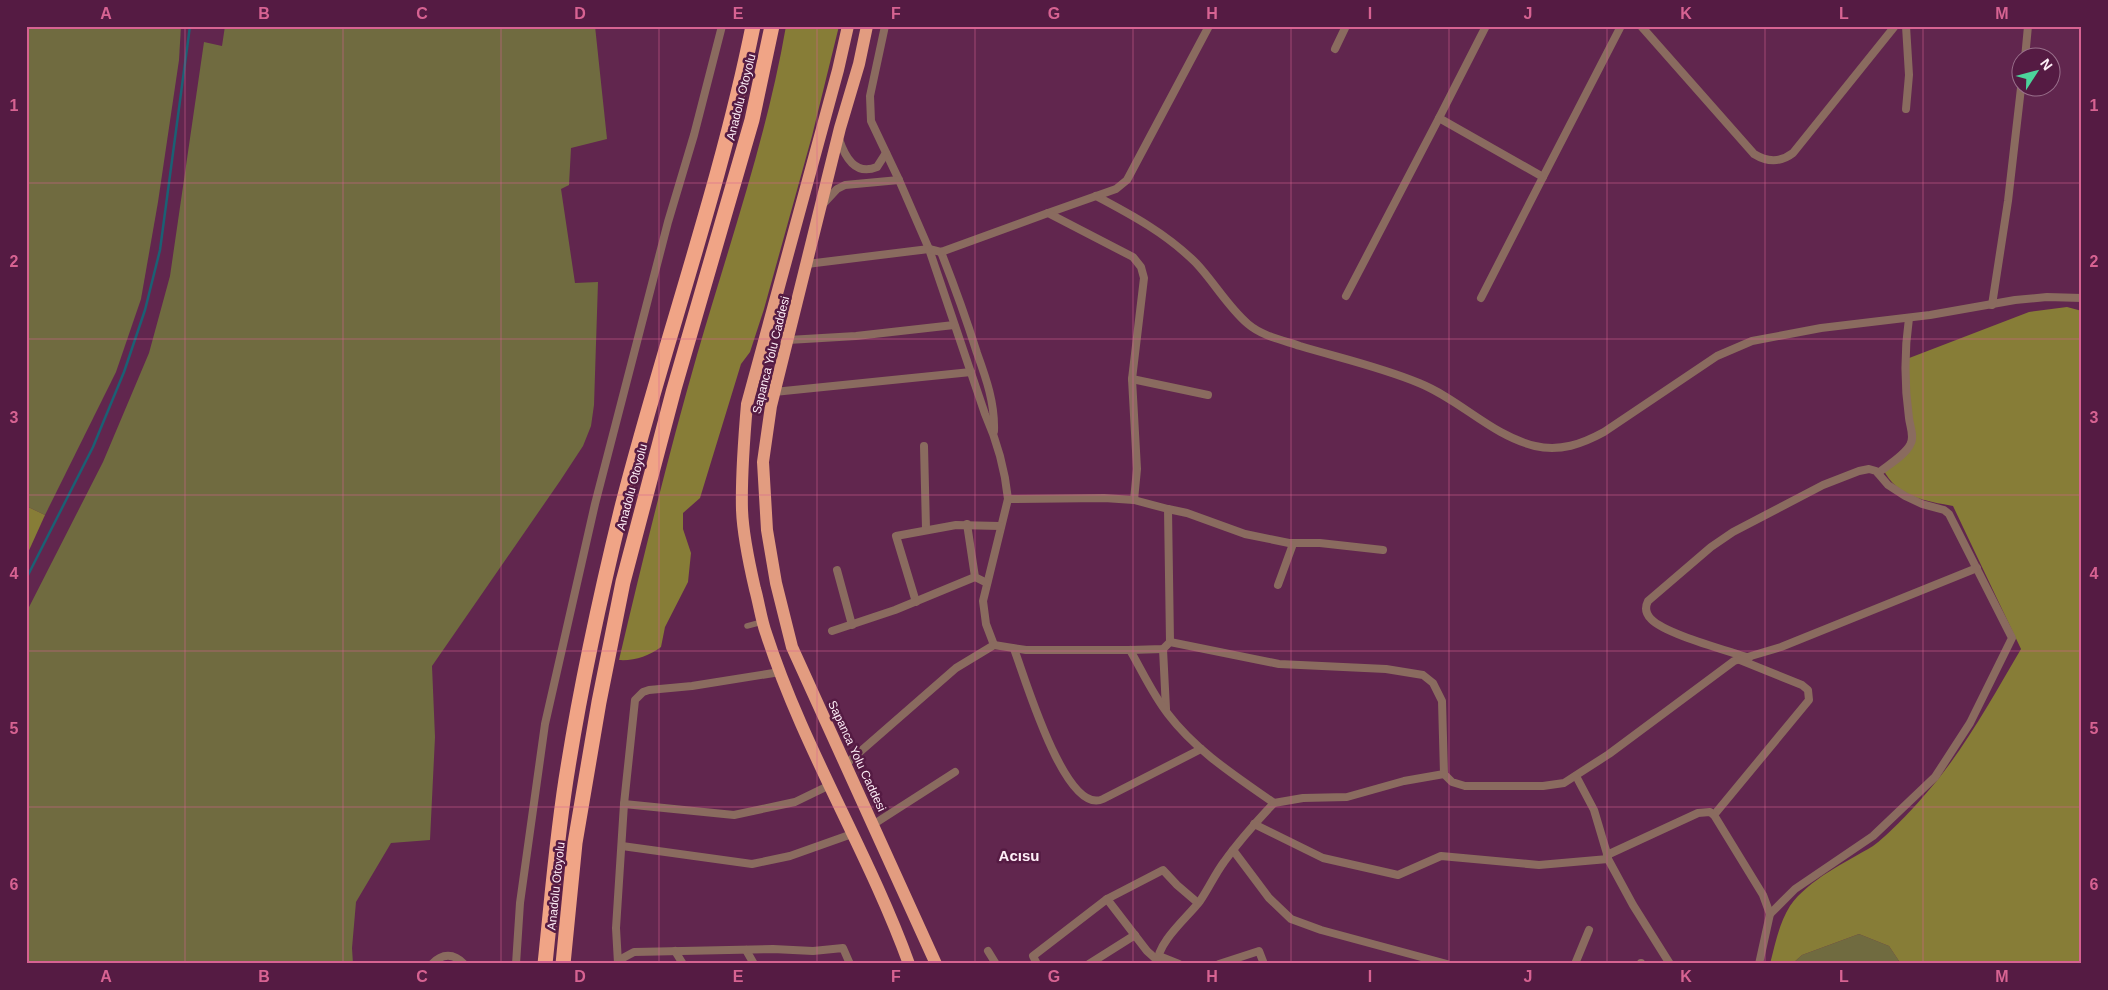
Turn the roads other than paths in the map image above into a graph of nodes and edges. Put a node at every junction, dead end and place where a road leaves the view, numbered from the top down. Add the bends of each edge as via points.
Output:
1 (722, 26) edge
2 (753, 26) edge
3 (772, 26) edge
4 (848, 26) edge
5 (867, 26) edge
6 (885, 26) edge
7 (1209, 26) edge
8 (1346, 26) edge
9 (1486, 26) edge
10 (1621, 26) edge
11 (1641, 26) edge
12 (1895, 26) edge
13 (1906, 26) edge
14 (2028, 26) edge
15 (2025, 48) edge
16 (1335, 49) dead end
17 (2020, 98) edge
18 (1906, 109) dead end
19 (1439, 118) junction
20 (838, 136) junction
21 (886, 153) junction
22 (1543, 176) junction
23 (900, 180) junction
24 (1096, 196) junction
25 (822, 204) junction
26 (1048, 214) junction
27 (929, 249) junction
28 (941, 252) junction
29 (807, 264) junction
30 (1346, 296) dead end
31 (1481, 298) dead end
32 (2082, 298) edge
33 (1992, 305) junction
34 (1909, 318) junction
35 (954, 325) junction
36 (788, 340) junction
37 (971, 372) junction
38 (1132, 379) junction
39 (774, 392) junction
40 (1208, 395) dead end
41 (994, 435) junction
42 (924, 446) dead end
43 (1878, 473) junction
44 (1008, 499) junction
45 (1134, 500) junction
46 (1168, 509) junction
47 (967, 524) junction
48 (1000, 526) junction
49 (926, 529) junction
50 (1293, 544) junction
51 (1383, 550) dead end
52 (1977, 568) junction
53 (837, 570) dead end
54 (974, 577) junction
55 (986, 584) junction
56 (1278, 585) dead end
57 (916, 602) junction
58 (763, 621) junction
59 (852, 625) junction
60 (747, 626) dead end
61 (832, 631) dead end
62 (1170, 642) junction
63 (994, 645) junction
64 (1163, 648) junction
65 (1014, 649) junction
66 (1130, 650) junction
67 (1749, 658) junction
68 (1740, 660) junction
69 (780, 672) junction
70 (1166, 712) junction
71 (1201, 749) junction
72 (846, 764) junction
73 (955, 772) dead end
74 (1444, 774) junction
75 (1576, 776) junction
76 (828, 786) junction
77 (1274, 803) junction
78 (624, 804) junction
79 (1714, 815) junction
80 (874, 824) junction
81 (1254, 824) junction
82 (852, 834) junction
83 (622, 846) junction
84 (1233, 850) junction
85 (1607, 857) junction
86 (1107, 899) junction
87 (1198, 903) junction
88 (1770, 914) junction
89 (1588, 930) dead end
90 (1135, 935) junction
91 (746, 950) junction
92 (675, 951) junction
93 (988, 951) dead end
94 (1158, 960) edge
95 (618, 963) edge
96 (432, 964) edge
97 (464, 964) edge
98 (516, 964) edge
99 (544, 964) edge
100 (563, 964) edge
101 (683, 964) edge
102 (754, 964) edge
103 (850, 964) edge
104 (909, 964) edge
105 (936, 964) edge
106 (996, 964) edge
107 (1038, 964) edge
108 (1089, 964) edge
109 (1179, 964) edge
110 (1219, 964) edge
111 (1264, 964) edge
112 (1447, 964) edge
113 (1575, 964) edge
114 (1670, 964) edge
115 (1759, 964) edge

1 - 98 street via 597,496 545,724
2 - 99 highway, Anadolu Otoyolu via 733,115 656,383 604,584 568,768
3 - 100 highway, Anadolu Otoyolu via 749,129 674,389 623,582 586,771
4 - 58 highway, Sapanca Yolu Caddesi via 747,404 742,512
5 - 20 highway, Sapanca Yolu Caddesi
6 - 21 street via 869,105 871,122
7 - 24 street via 1133,172 1122,184
8 - 16 street
9 - 19 street
10 - 22 street
11 - 12 street via 1754,154 1778,161 1793,153
13 - 18 street via 1909,75
14 - 15 street
17 - 33 street
19 - 22 street
19 - 30 street
20 - 21 street via 845,156 859,168 877,167
20 - 25 highway, Sapanca Yolu Caddesi
21 - 23 street
22 - 31 street
23 - 25 street via 845,185
23 - 27 street
24 - 26 street
24 - 34 street via 1138,218 1176,245 1248,324 1261,332 1421,383 1502,434 1556,449 1586,442 1717,356 1752,341 1821,328
25 - 29 highway, Sapanca Yolu Caddesi
26 - 28 street
26 - 38 street via 1133,257 1141,266 1144,278
27 - 28 street
27 - 29 street
27 - 35 street
28 - 41 street via 988,385 995,418
29 - 36 highway, Sapanca Yolu Caddesi
32 - 33 street via 2047,297
33 - 34 street
34 - 43 street via 1904,360 1913,437 1906,450
35 - 36 street
35 - 37 street
36 - 39 highway, Sapanca Yolu Caddesi
37 - 39 street
37 - 41 street
38 - 40 street
38 - 45 street via 1136,469
39 - 72 highway, Sapanca Yolu Caddesi via 763,462 767,530 776,583 792,647
41 - 44 street
42 - 49 street
43 - 52 street via 1888,485 1910,499 1949,514
43 - 67 street via 1869,469 1859,471 1823,485 1732,532 1648,601 1647,613 1658,624
44 - 45 street
44 - 48 street
45 - 46 street
46 - 50 street via 1245,534
46 - 62 street
47 - 48 street
47 - 49 street
47 - 54 street
48 - 55 street
49 - 57 street via 896,536
50 - 51 street via 1320,543
50 - 56 street
52 - 67 street
52 - 88 street via 2012,638 1960,741 1935,777 1887,824 1795,889
53 - 59 street
54 - 55 street
54 - 57 street
55 - 63 street via 983,609
57 - 59 street
58 - 60 street
58 - 69 highway, Sapanca Yolu Caddesi
59 - 61 street
62 - 64 street
62 - 74 street via 1279,664 1386,669 1423,675 1434,684 1442,701
63 - 65 street
63 - 72 street via 956,668
64 - 66 street
64 - 70 street
65 - 66 street
65 - 71 street via 1052,753 1064,772 1090,800 1098,802
66 - 70 street
67 - 68 street
68 - 75 street via 1734,661
68 - 79 street via 1802,685 1808,690 1809,700
69 - 76 highway, Sapanca Yolu Caddesi
69 - 78 street via 649,690 638,696 632,720
70 - 71 street
71 - 77 street
72 - 80 highway, Sapanca Yolu Caddesi
73 - 80 street
74 - 75 street via 1458,784 1489,786 1554,786
74 - 77 street via 1404,781 1353,796
75 - 85 street via 1594,810
76 - 78 street via 795,802 734,815
76 - 82 highway, Sapanca Yolu Caddesi
77 - 81 street
78 - 83 street
79 - 85 street via 1698,813
79 - 88 street
80 - 105 highway, Sapanca Yolu Caddesi
81 - 84 street
81 - 85 street via 1323,858 1398,874 1441,856 1539,865
82 - 83 street via 790,856 752,864
82 - 104 highway, Sapanca Yolu Caddesi via 888,909
83 - 95 street via 616,928
84 - 87 street
84 - 112 street via 1269,898 1291,919
85 - 114 street
86 - 87 street via 1163,870
86 - 90 street
86 - 107 street via 1033,956
87 - 94 street via 1172,934
88 - 115 street
89 - 113 street
90 - 94 street
90 - 108 street
91 - 92 street
91 - 102 street
91 - 103 street via 813,952 843,948
92 - 95 street via 634,952
92 - 101 street
93 - 106 street
94 - 109 street
96 - 97 street via 450,955
110 - 111 street via 1259,951

